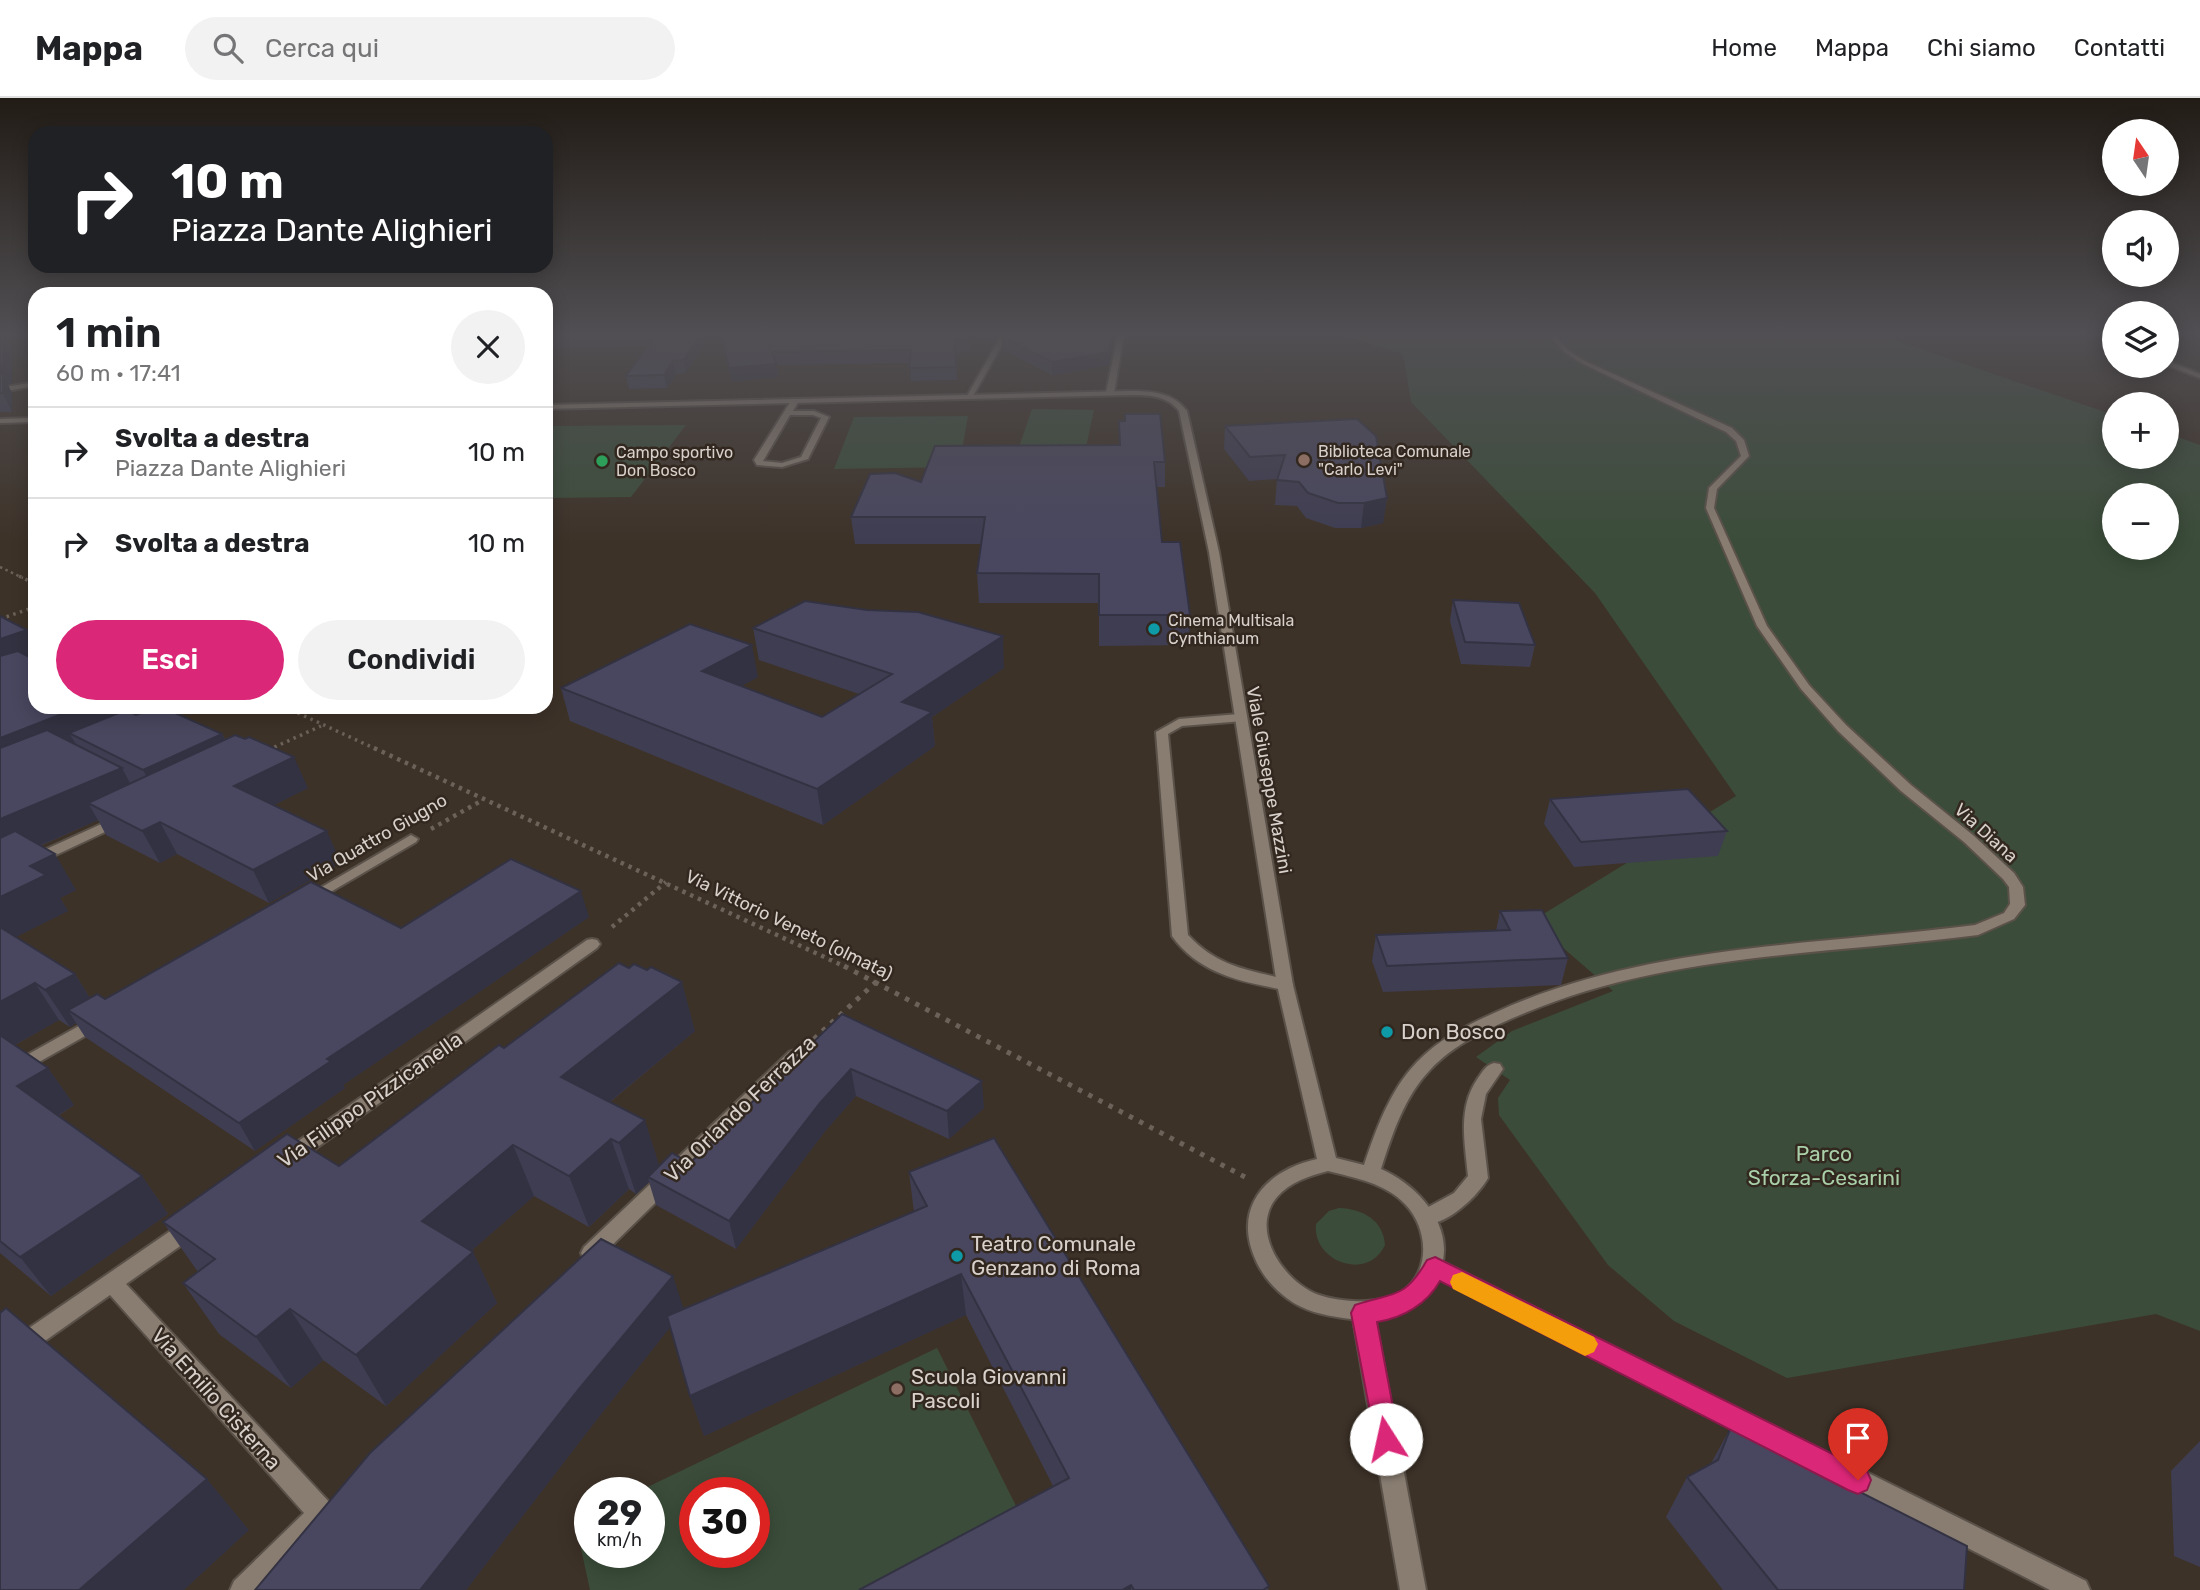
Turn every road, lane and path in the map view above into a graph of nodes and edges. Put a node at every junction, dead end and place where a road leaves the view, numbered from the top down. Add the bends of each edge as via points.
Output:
1 (686, 404) edge
2 (793, 404) edge
3 (1177, 404) edge
4 (1676, 404) edge
5 (553, 407) edge
6 (787, 413) junction
7 (28, 420) edge
8 (0, 421) edge
9 (0, 567) edge
10 (28, 581) edge
11 (28, 609) edge
12 (0, 619) edge
13 (299, 714) edge
14 (1239, 718) junction
15 (321, 725) junction
16 (265, 752) edge
17 (482, 800) junction
18 (132, 814) edge
19 (411, 839) joint
20 (24, 864) edge
21 (666, 881) junction
22 (290, 909) edge
23 (592, 944) joint
24 (877, 981) junction
25 (1285, 985) junction
26 (109, 1015) edge
27 (795, 1056) joint
28 (1494, 1069) dead end
29 (0, 1078) edge
30 (1328, 1164) junction
31 (272, 1170) edge
32 (1371, 1171) junction
33 (1270, 1191) junction
34 (1428, 1217) junction
35 (203, 1218) edge
36 (578, 1266) edge
37 (1435, 1267) junction
38 (112, 1283) junction
39 (1363, 1313) junction
40 (2, 1356) edge
41 (340, 1495) edge
42 (321, 1514) junction
43 (243, 1590) edge
44 (1413, 1590) edge
45 (2077, 1590) edge

1 - 5 street
2 - 6 street
3 - 14 street, Viale Giuseppe Mazzini via 1183,411 1214,552
4 - 32 street, Via Diana via 1740,440 1745,456 1715,485 1710,503 1714,521 1762,626 1795,676 1842,728 2008,876 2016,887 2018,905 2009,916 1978,930 1709,958 1613,976 1528,1003 1452,1041 1415,1076 1385,1130
6 - 6 street via 758,460 760,463 782,465 804,458 825,417
7 - 8 street
9 - 10 path
11 - 12 path
13 - 15 path, Via Vittorio Veneto (olmata)
14 - 25 street, Viale Giuseppe Mazzini
14 - 25 street via 1179,723 1162,733 1180,936 1196,956 1237,976
15 - 16 path
15 - 17 path, Via Vittorio Veneto (olmata)
17 - 19 path, Via Quattro Giugno
17 - 21 path, Via Vittorio Veneto (olmata)
18 - 20 street
19 - 22 street, Via Quattro Giugno
21 - 23 path
21 - 24 path, Via Vittorio Veneto (olmata)
23 - 31 street, Via Filippo Pizzicanella
24 - 27 path, Via Orlando Ferrazza
24 - 33 path, Via Vittorio Veneto (olmata)
25 - 30 street, Viale Giuseppe Mazzini
26 - 29 street
27 - 36 street, Via Orlando Ferrazza
28 - 34 street via 1477,1093 1472,1119 1478,1178 1461,1199
30 - 32 street
30 - 33 street via 1304,1168
32 - 34 street via 1410,1194
33 - 39 street via 1257,1224 1259,1242 1278,1278 1316,1304
34 - 37 street via 1437,1241
35 - 38 street
37 - 39 street via 1409,1300 1388,1310
37 - 45 street
38 - 40 street
38 - 42 street, Via Emilio Cisterna
39 - 44 street
41 - 42 street
42 - 43 street

